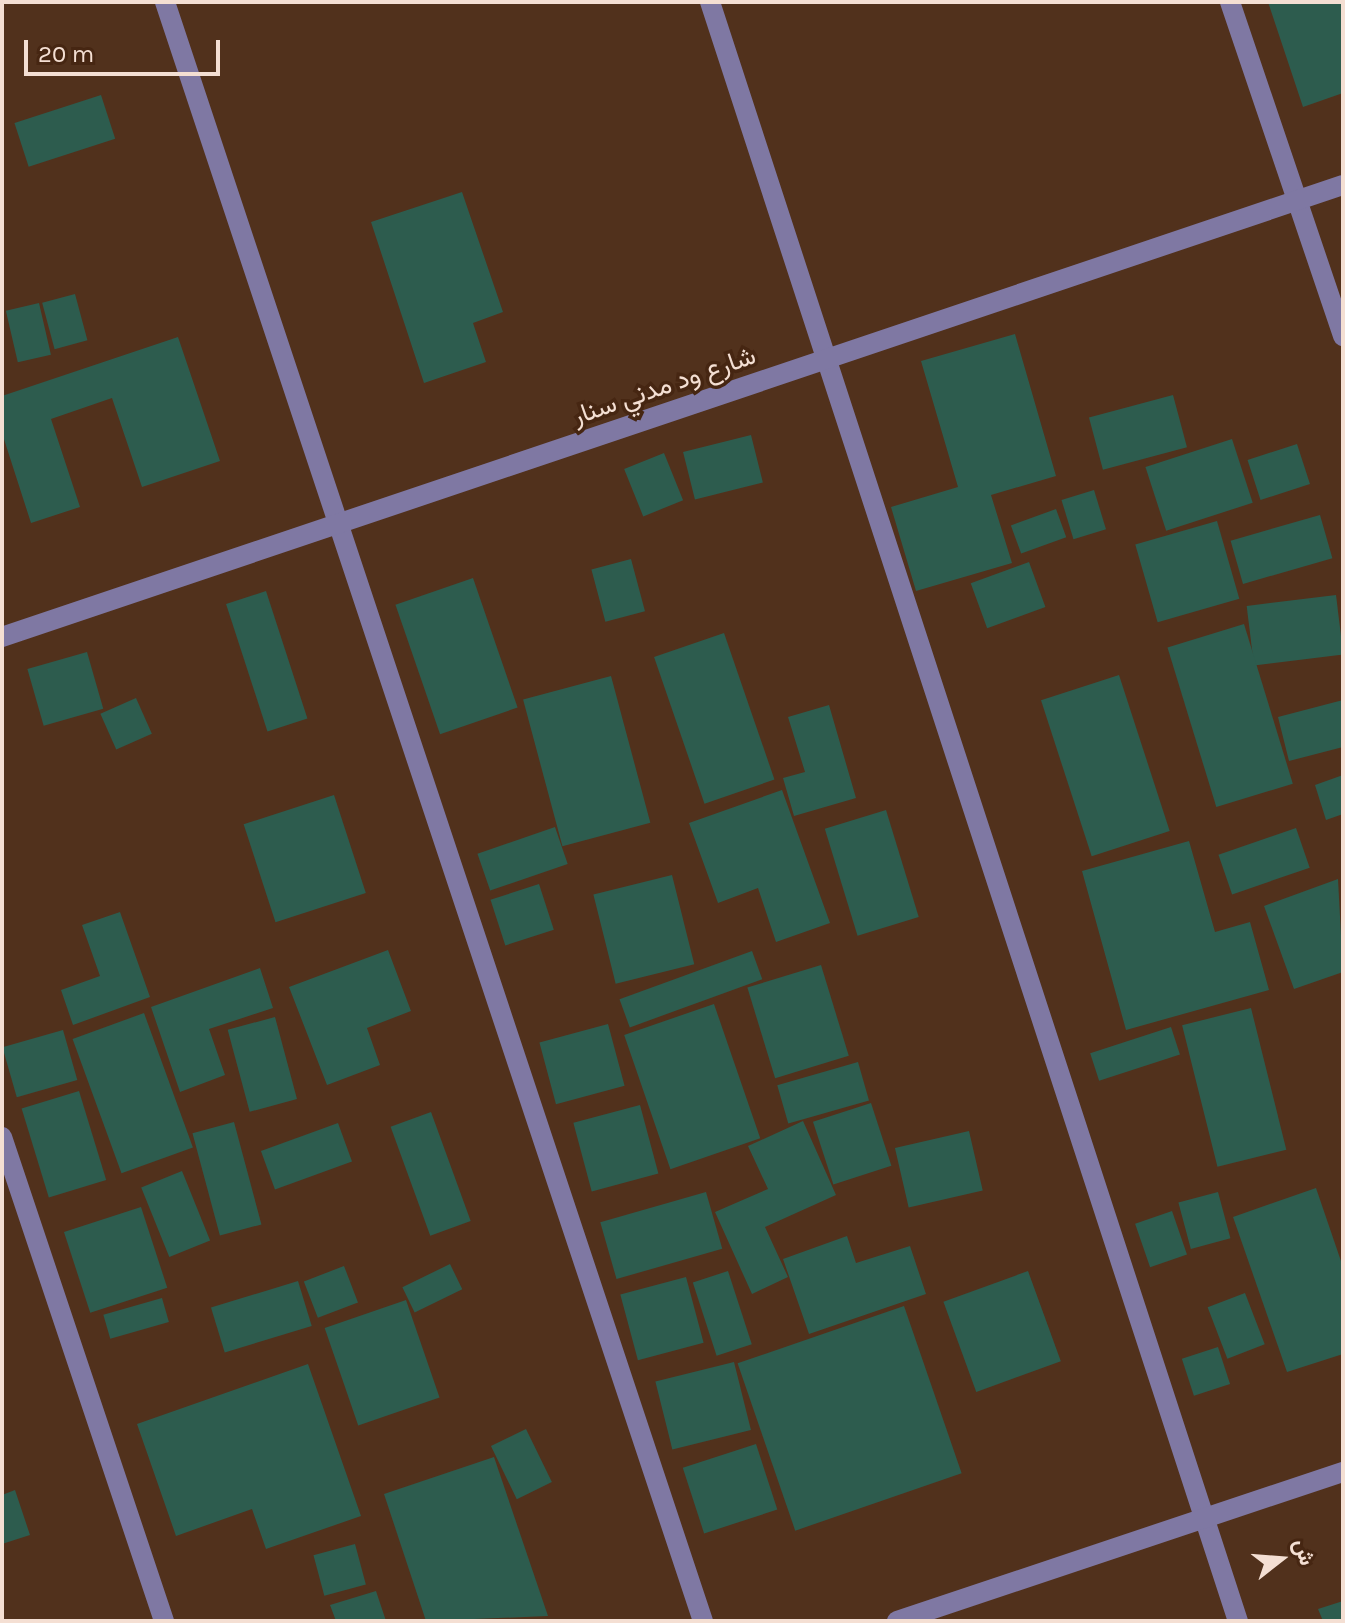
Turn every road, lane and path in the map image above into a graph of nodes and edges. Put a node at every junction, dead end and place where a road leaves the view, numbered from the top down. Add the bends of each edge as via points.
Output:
1 (165, 2) edge
2 (710, 2) edge
3 (1230, 2) edge
4 (1343, 185) edge
5 (1296, 201) junction
6 (1343, 336) edge
7 (827, 359) junction
8 (339, 524) junction
9 (2, 637) edge
10 (2, 1137) edge
11 (1343, 1472) edge
12 (1204, 1519) junction
13 (164, 1621) edge
14 (703, 1621) edge
15 (897, 1621) edge
16 (1238, 1621) edge

1 - 8 street
2 - 7 street
3 - 5 street
4 - 5 street, شارع ود مدني سنار
5 - 6 street
5 - 7 street, شارع ود مدني سنار
7 - 8 street, شارع ود مدني سنار
7 - 12 street
8 - 9 street, شارع ود مدني سنار
8 - 14 street
10 - 13 street
11 - 12 street
12 - 15 street
12 - 16 street

